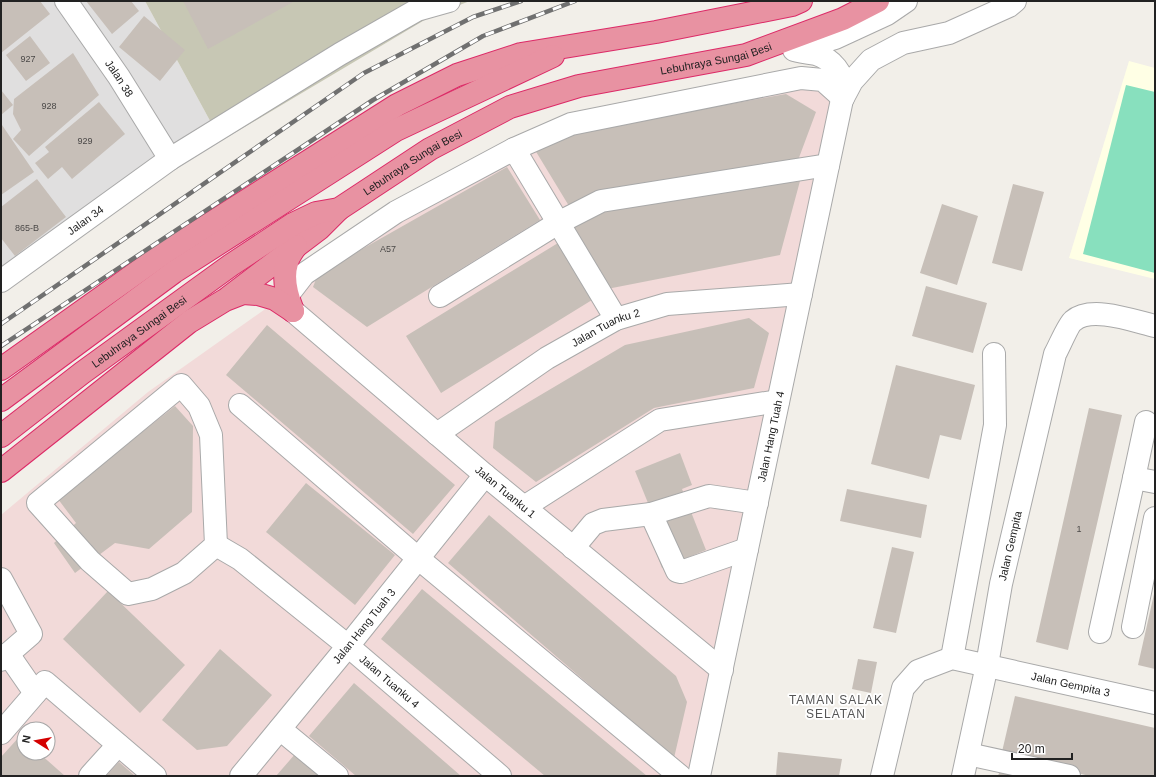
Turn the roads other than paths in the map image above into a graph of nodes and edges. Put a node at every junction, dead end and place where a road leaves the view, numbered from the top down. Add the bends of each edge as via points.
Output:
1 (66, 1) edge
2 (449, 1) edge
3 (771, 1) edge
4 (801, 1) edge
5 (878, 1) edge
6 (906, 1) edge
7 (1015, 1) edge
8 (752, 14) junction
9 (578, 44) junction
10 (794, 50) junction
11 (746, 55) junction
12 (843, 98) junction
13 (514, 149) junction
14 (170, 159) junction
15 (828, 165) junction
16 (339, 209) junction
17 (558, 223) junction
18 (298, 244) junction
19 (1, 281) edge
20 (801, 294) junction
21 (440, 296) dead end
22 (225, 300) junction
23 (290, 304) junction
24 (616, 319) junction
25 (1155, 326) edge
26 (994, 354) dead end
27 (1, 369) edge
28 (1, 400) edge
29 (778, 401) junction
30 (240, 405) dead end
31 (1146, 422) dead end
32 (436, 434) junction
33 (1, 436) edge
34 (1, 471) edge
35 (485, 475) junction
36 (1134, 478) junction
37 (1155, 482) edge
38 (757, 503) junction
39 (524, 507) junction
40 (651, 514) junction
41 (1155, 518) edge
42 (216, 545) junction
43 (573, 548) junction
44 (747, 549) junction
45 (419, 559) junction
46 (1, 578) edge
47 (1111, 584) junction
48 (1140, 590) junction
49 (1133, 627) dead end
50 (1100, 632) dead end
51 (348, 646) junction
52 (5, 657) edge
53 (952, 658) junction
54 (987, 665) junction
55 (722, 670) junction
56 (35, 693) junction
57 (1155, 703) edge
58 (280, 729) junction
59 (1, 733) edge
60 (118, 745) junction
61 (968, 754) junction
62 (90, 776) edge
63 (155, 776) edge
64 (241, 776) edge
65 (337, 776) edge
66 (500, 776) edge
67 (680, 776) edge
68 (699, 776) edge
69 (882, 776) edge
70 (963, 776) edge
71 (1069, 776) edge

1 - 14 street, Jalan 38 via 119,77
2 - 14 street, Jalan 34 via 411,13
3 - 8 street
4 - 8 highway
5 - 11 highway, Lebuhraya Sungai Besi via 843,19
6 - 10 street via 887,14 835,38
7 - 12 street via 949,33 903,43 871,60 852,81
8 - 9 highway
9 - 27 highway via 521,54 457,75 397,105 204,230 164,253
9 - 28 highway via 396,130 174,272
10 - 11 street
10 - 12 street via 817,54 833,65 840,72 844,82
11 - 16 highway, Lebuhraya Sungai Besi via 579,86 510,106 430,149
12 - 13 street via 823,80 801,78 571,124
12 - 15 street, Jalan Hang Tuah 4
13 - 17 street
13 - 23 street via 396,212 304,274
14 - 19 street, Jalan 34
15 - 17 street via 601,201
15 - 20 street, Jalan Hang Tuah 4
16 - 18 highway via 319,229
16 - 33 highway, Lebuhraya Sungai Besi via 316,213 293,224 231,265 82,373
17 - 21 street
17 - 24 street
18 - 22 highway
18 - 23 highway via 287,262 284,279
20 - 24 street, Jalan Tuanku 2 via 667,304
20 - 29 street, Jalan Hang Tuah 4
22 - 23 highway via 243,293 258,294
22 - 34 highway via 189,322
23 - 32 street, Jalan Tuanku 1
24 - 32 street, Jalan Tuanku 2 via 547,358
25 - 54 street, Jalan Gempita via 1090,313 1073,321 1056,354 1001,584
26 - 53 street via 995,425
29 - 38 street, Jalan Hang Tuah 4
29 - 39 street via 660,420
30 - 45 street
31 - 36 street
32 - 35 street, Jalan Tuanku 1
35 - 39 street, Jalan Tuanku 1
35 - 45 street, Jalan Hang Tuah 3
36 - 37 street
36 - 47 street
38 - 40 street via 710,496
38 - 44 street, Jalan Hang Tuah 4
39 - 43 street, Jalan Tuanku 1
40 - 43 street via 603,520 593,524
40 - 44 street via 677,571 681,572
41 - 48 street
42 - 42 street via 211,435 199,406 181,385 38,503 90,561 128,594 152,588 184,573
42 - 51 street, Jalan Tuanku 4 via 240,559
43 - 55 street, Jalan Tuanku 1
44 - 55 street, Jalan Hang Tuah 4
45 - 51 street, Jalan Hang Tuah 3
45 - 67 street
46 - 52 street via 31,634
47 - 48 street
47 - 50 street
48 - 49 street
51 - 58 street, Jalan Hang Tuah 3
51 - 66 street, Jalan Tuanku 4
52 - 56 street
53 - 54 street, Jalan Gempita 3
53 - 69 street via 918,670 903,688
54 - 57 street, Jalan Gempita 3
54 - 61 street, Jalan Gempita
55 - 68 street, Jalan Hang Tuah 4
56 - 59 street
56 - 60 street via 45,682
58 - 64 street, Jalan Hang Tuah 3
58 - 65 street
60 - 62 street
60 - 63 street
61 - 70 street, Jalan Gempita
61 - 71 street

